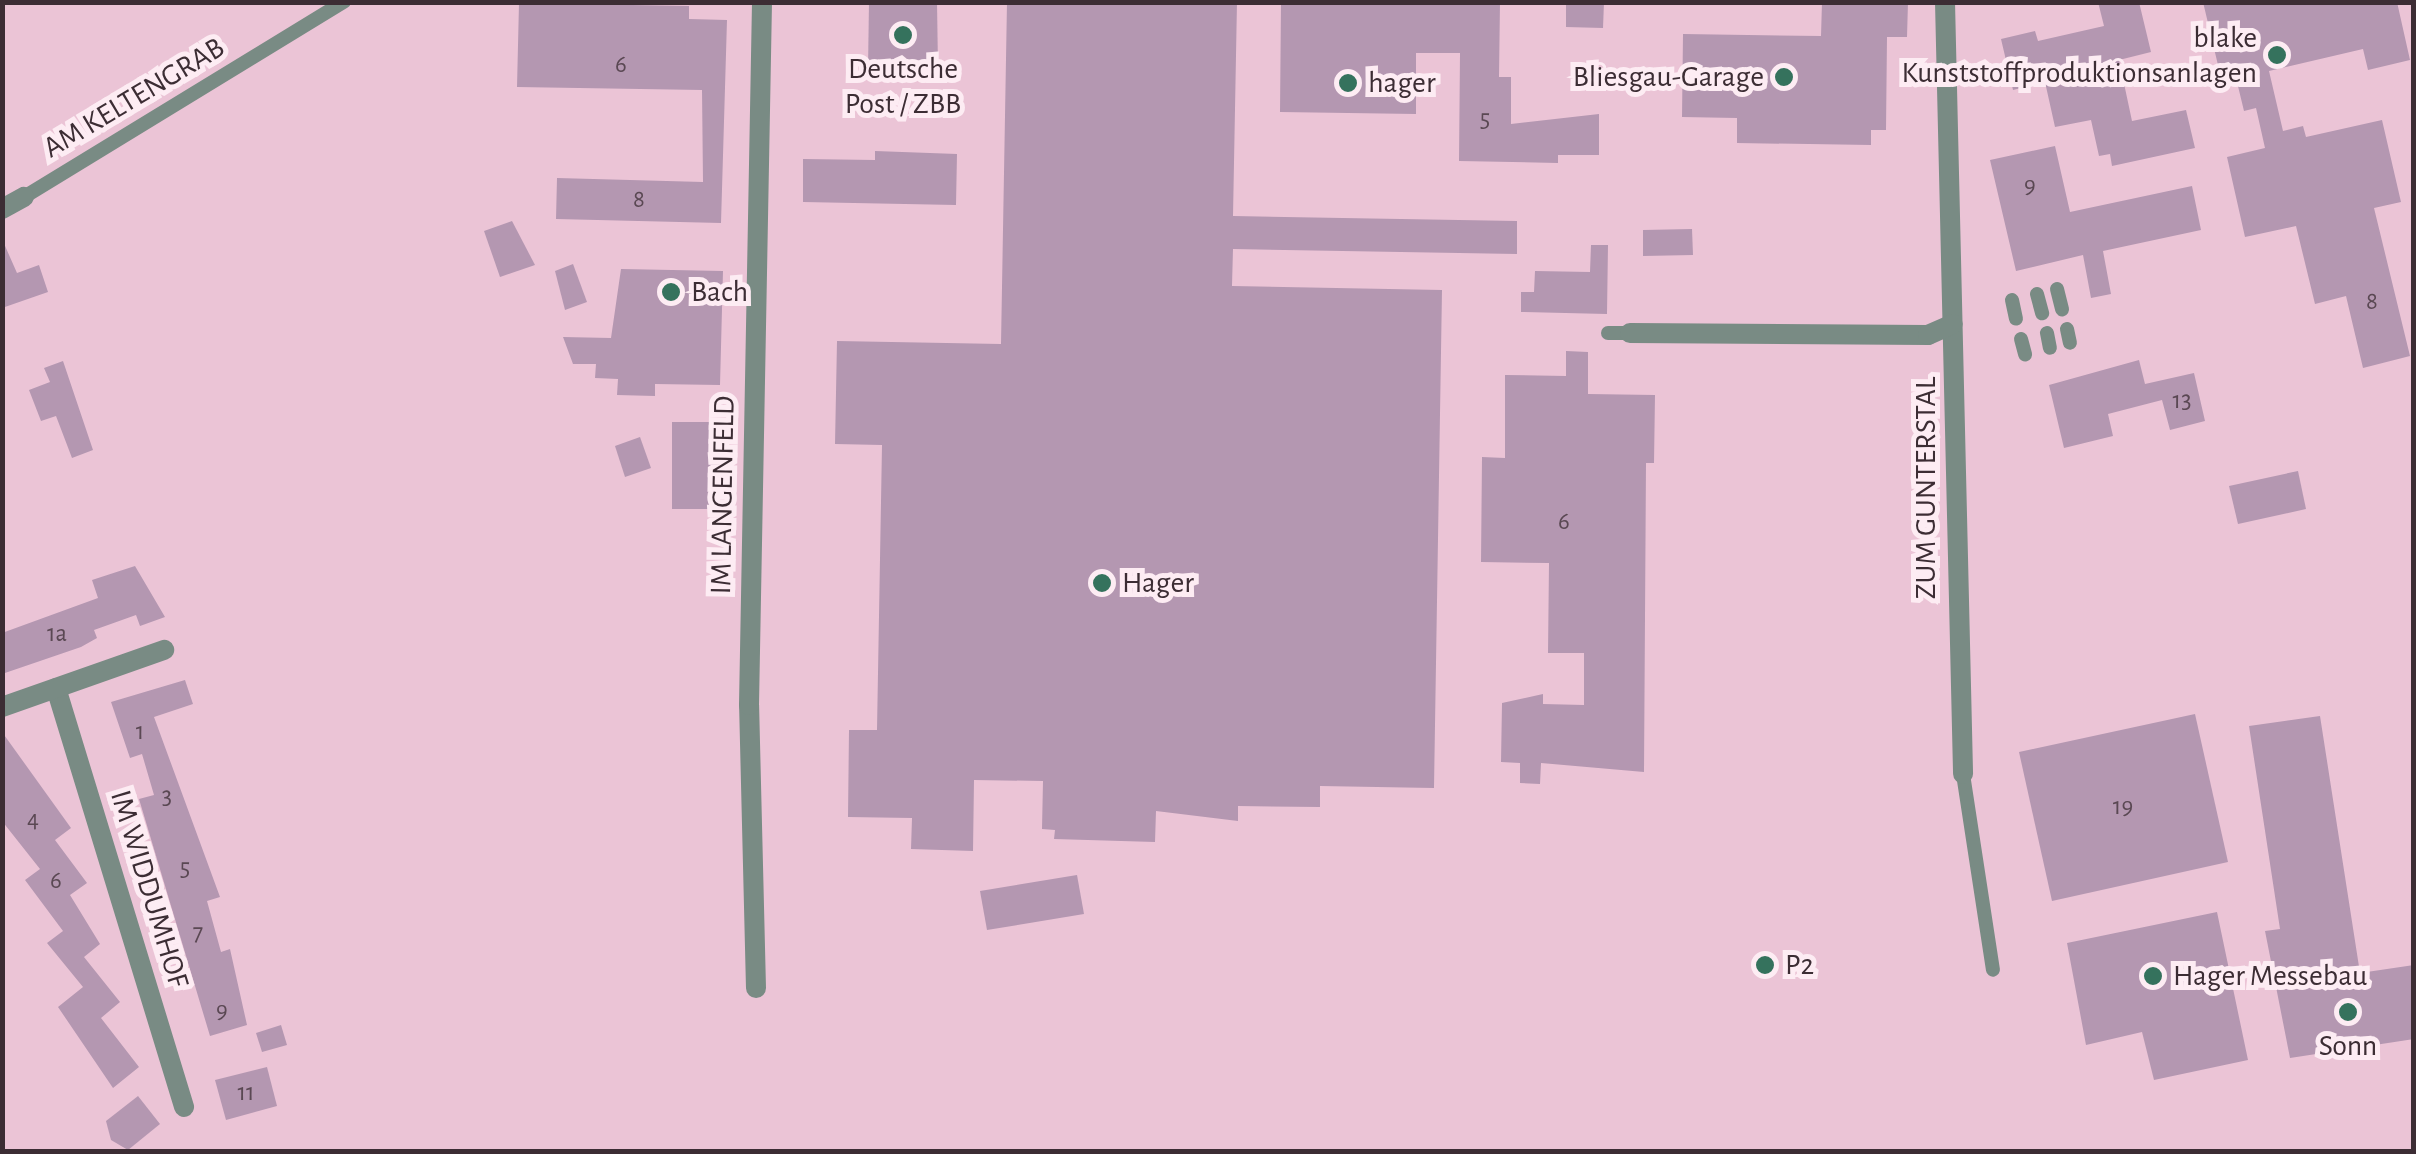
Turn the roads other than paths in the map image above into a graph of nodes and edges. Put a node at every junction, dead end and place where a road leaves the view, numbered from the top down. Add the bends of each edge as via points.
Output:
1 (344, 2) edge
2 (762, 2) edge
3 (1945, 3) edge
4 (24, 197) joint
5 (2, 209) edge
6 (2057, 289) dead end
7 (2037, 294) dead end
8 (2012, 300) dead end
9 (2062, 309) dead end
10 (2042, 314) dead end
11 (2016, 319) dead end
12 (1953, 324) junction
13 (1608, 333) dead end
14 (1630, 333) joint
15 (164, 650) dead end
16 (56, 688) junction
17 (2, 707) edge
18 (1963, 774) joint
19 (1993, 970) dead end
20 (756, 988) dead end
21 (184, 1107) dead end

1 - 4 lane, AM KELTENGRAB
2 - 20 street, IM LANGENFELD via 749,705
3 - 12 street, ZUM GUNTERSTAL
4 - 5 street, AM KELTENGRAB
6 - 9 lane
7 - 10 lane
8 - 11 lane
12 - 14 street via 1928,335
12 - 18 street, ZUM GUNTERSTAL
13 - 14 lane
15 - 16 street
16 - 17 street
16 - 21 street, IM WIDDUMHOF
18 - 19 lane, ZUM GUNTERSTAL

